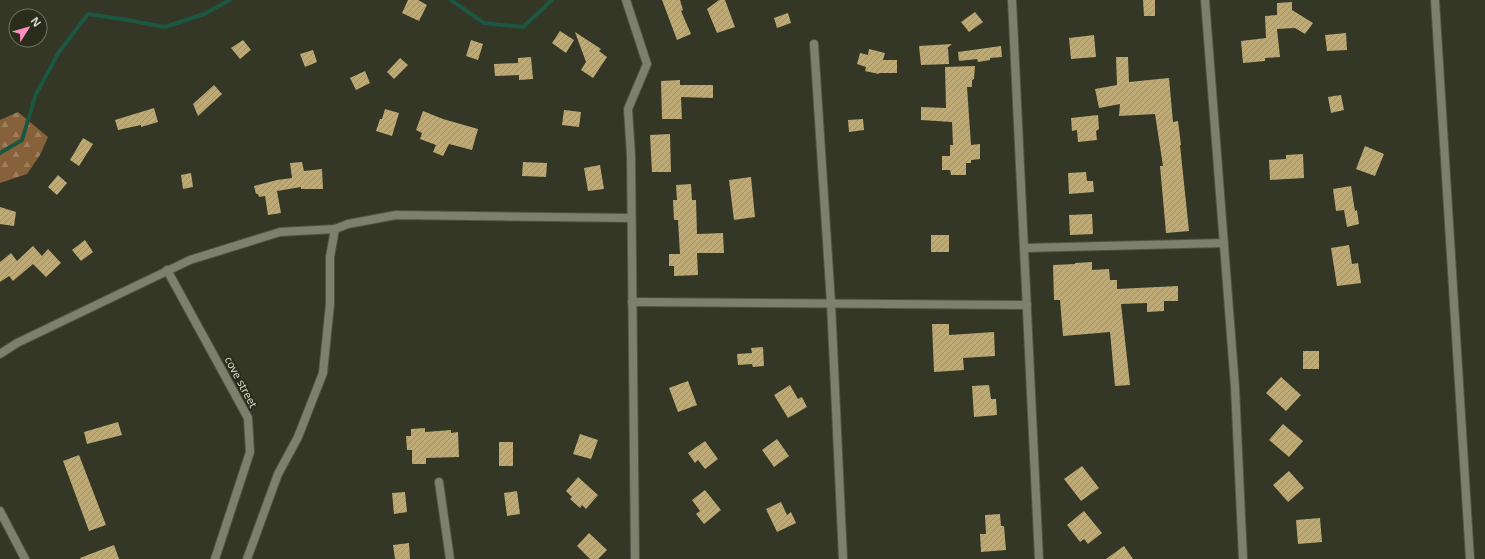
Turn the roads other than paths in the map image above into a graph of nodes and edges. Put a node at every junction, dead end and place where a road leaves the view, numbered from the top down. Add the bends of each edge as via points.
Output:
1 (626, 0) edge
2 (1012, 0) edge
3 (1205, 0) edge
4 (1435, 0) edge
5 (814, 44) dead end
6 (631, 218) junction
7 (334, 229) junction
8 (1224, 243) junction
9 (1024, 248) junction
10 (168, 270) junction
11 (632, 302) junction
12 (831, 304) junction
13 (1026, 305) junction
14 (0, 354) edge
15 (439, 482) dead end
16 (0, 511) edge
17 (25, 559) edge
18 (215, 559) edge
19 (248, 559) edge
20 (450, 559) edge
21 (635, 559) edge
22 (843, 559) edge
23 (1039, 559) edge
24 (1243, 559) edge
25 (1470, 559) edge

1 - 6 street via 647,64 628,108
2 - 9 street
3 - 8 street
4 - 25 street
5 - 12 street
6 - 7 street via 396,215
6 - 11 street
7 - 10 street via 280,232 190,260
7 - 19 street via 323,373 298,437 278,474
8 - 9 street
8 - 24 street via 1235,387
9 - 13 street
10 - 14 street via 17,343
10 - 18 street, cove street via 248,418 250,452
11 - 12 street
11 - 21 street
12 - 13 street
12 - 22 street
13 - 23 street
15 - 20 street
16 - 17 street

